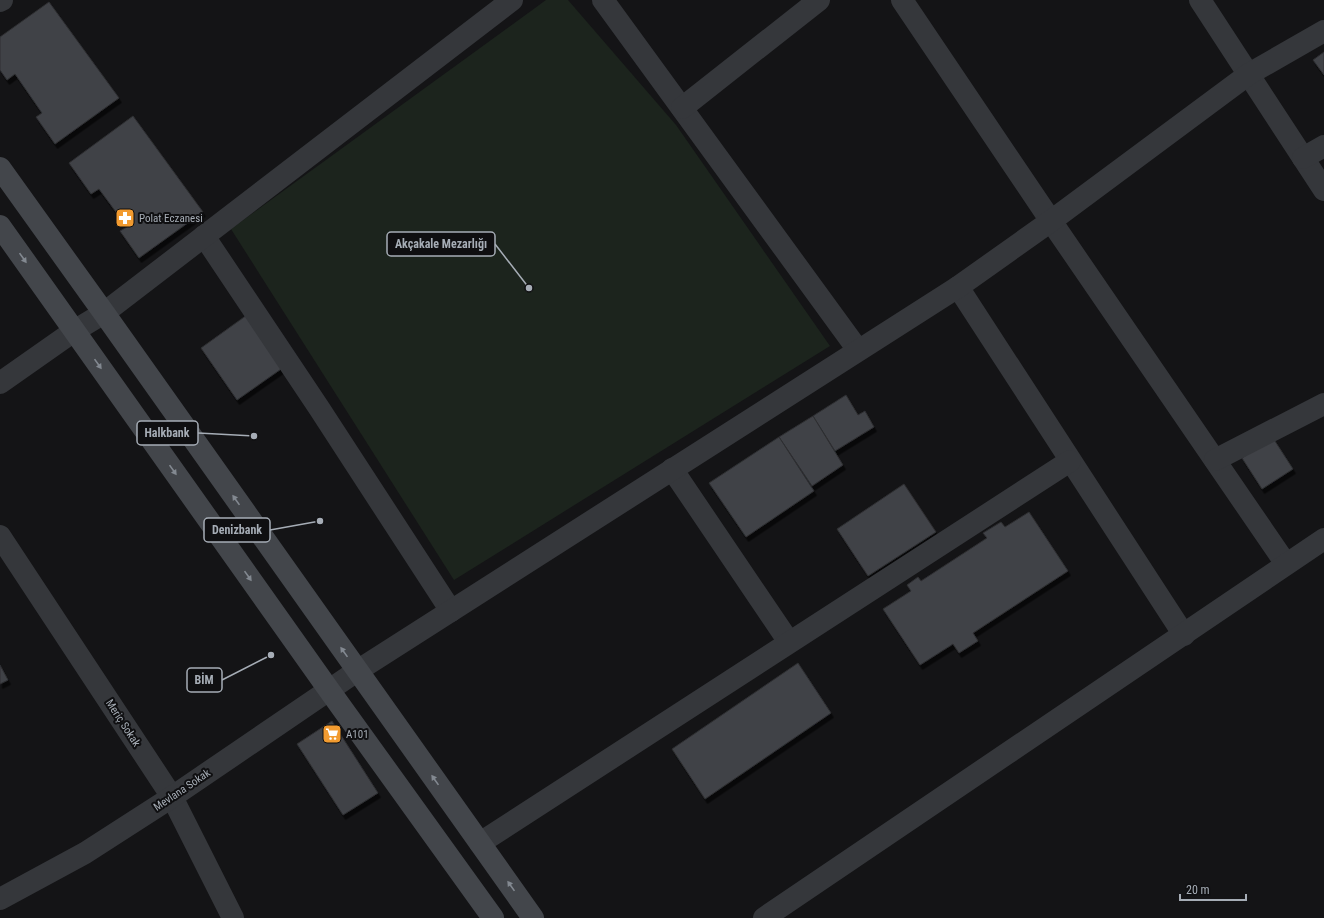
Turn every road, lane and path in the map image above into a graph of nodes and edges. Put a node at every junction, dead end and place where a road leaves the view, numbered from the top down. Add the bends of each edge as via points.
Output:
1 (512, 0) edge
2 (603, 0) edge
3 (819, 0) edge
4 (902, 0) edge
5 (1200, 0) edge
6 (1324, 31) edge
7 (1249, 74) junction
8 (682, 108) junction
9 (1324, 146) edge
10 (1303, 158) junction
11 (0, 168) edge
12 (1324, 190) edge
13 (1051, 221) junction
14 (0, 226) edge
15 (204, 236) junction
16 (958, 287) junction
17 (104, 313) junction
18 (74, 331) junction
19 (858, 350) junction
20 (0, 383) edge
21 (1324, 404) edge
22 (1215, 460) junction
23 (1070, 461) junction
24 (672, 469) junction
25 (0, 536) edge
26 (1324, 539) edge
27 (1286, 564) junction
28 (451, 611) junction
29 (1184, 634) junction
30 (789, 642) junction
31 (357, 671) junction
32 (329, 690) junction
33 (172, 797) junction
34 (480, 843) junction
35 (0, 899) edge
36 (233, 918) edge
37 (493, 918) edge
38 (533, 918) edge
39 (764, 918) edge

1 - 15 street
2 - 8 street
3 - 8 street
4 - 13 street
5 - 7 street
6 - 7 street, Mevlana Sokak
7 - 10 street
7 - 13 street, Mevlana Sokak
8 - 19 street
9 - 10 street
10 - 12 street
11 - 17 main road
13 - 16 street, Mevlana Sokak
13 - 22 street
14 -> 18 main road
15 - 17 street
15 - 28 street
16 - 19 street, Mevlana Sokak
16 - 23 street
17 - 18 street
31 -> 17 main road
18 - 20 street
18 -> 32 main road
19 - 24 street, Mevlana Sokak
21 - 22 street
22 - 27 street
23 - 29 street
23 - 30 street
24 - 28 street, Mevlana Sokak
24 - 30 street
25 - 33 street, Meriç Sokak
26 - 27 street
27 - 29 street
28 - 31 street, Mevlana Sokak
29 - 39 street
30 - 34 street
31 - 32 street, Mevlana Sokak
34 -> 31 main road
32 - 33 street, Mevlana Sokak
32 - 37 main road
33 - 35 street, Mevlana Sokak via 85,854
33 - 36 street, Meriç Sokak
38 -> 34 main road

